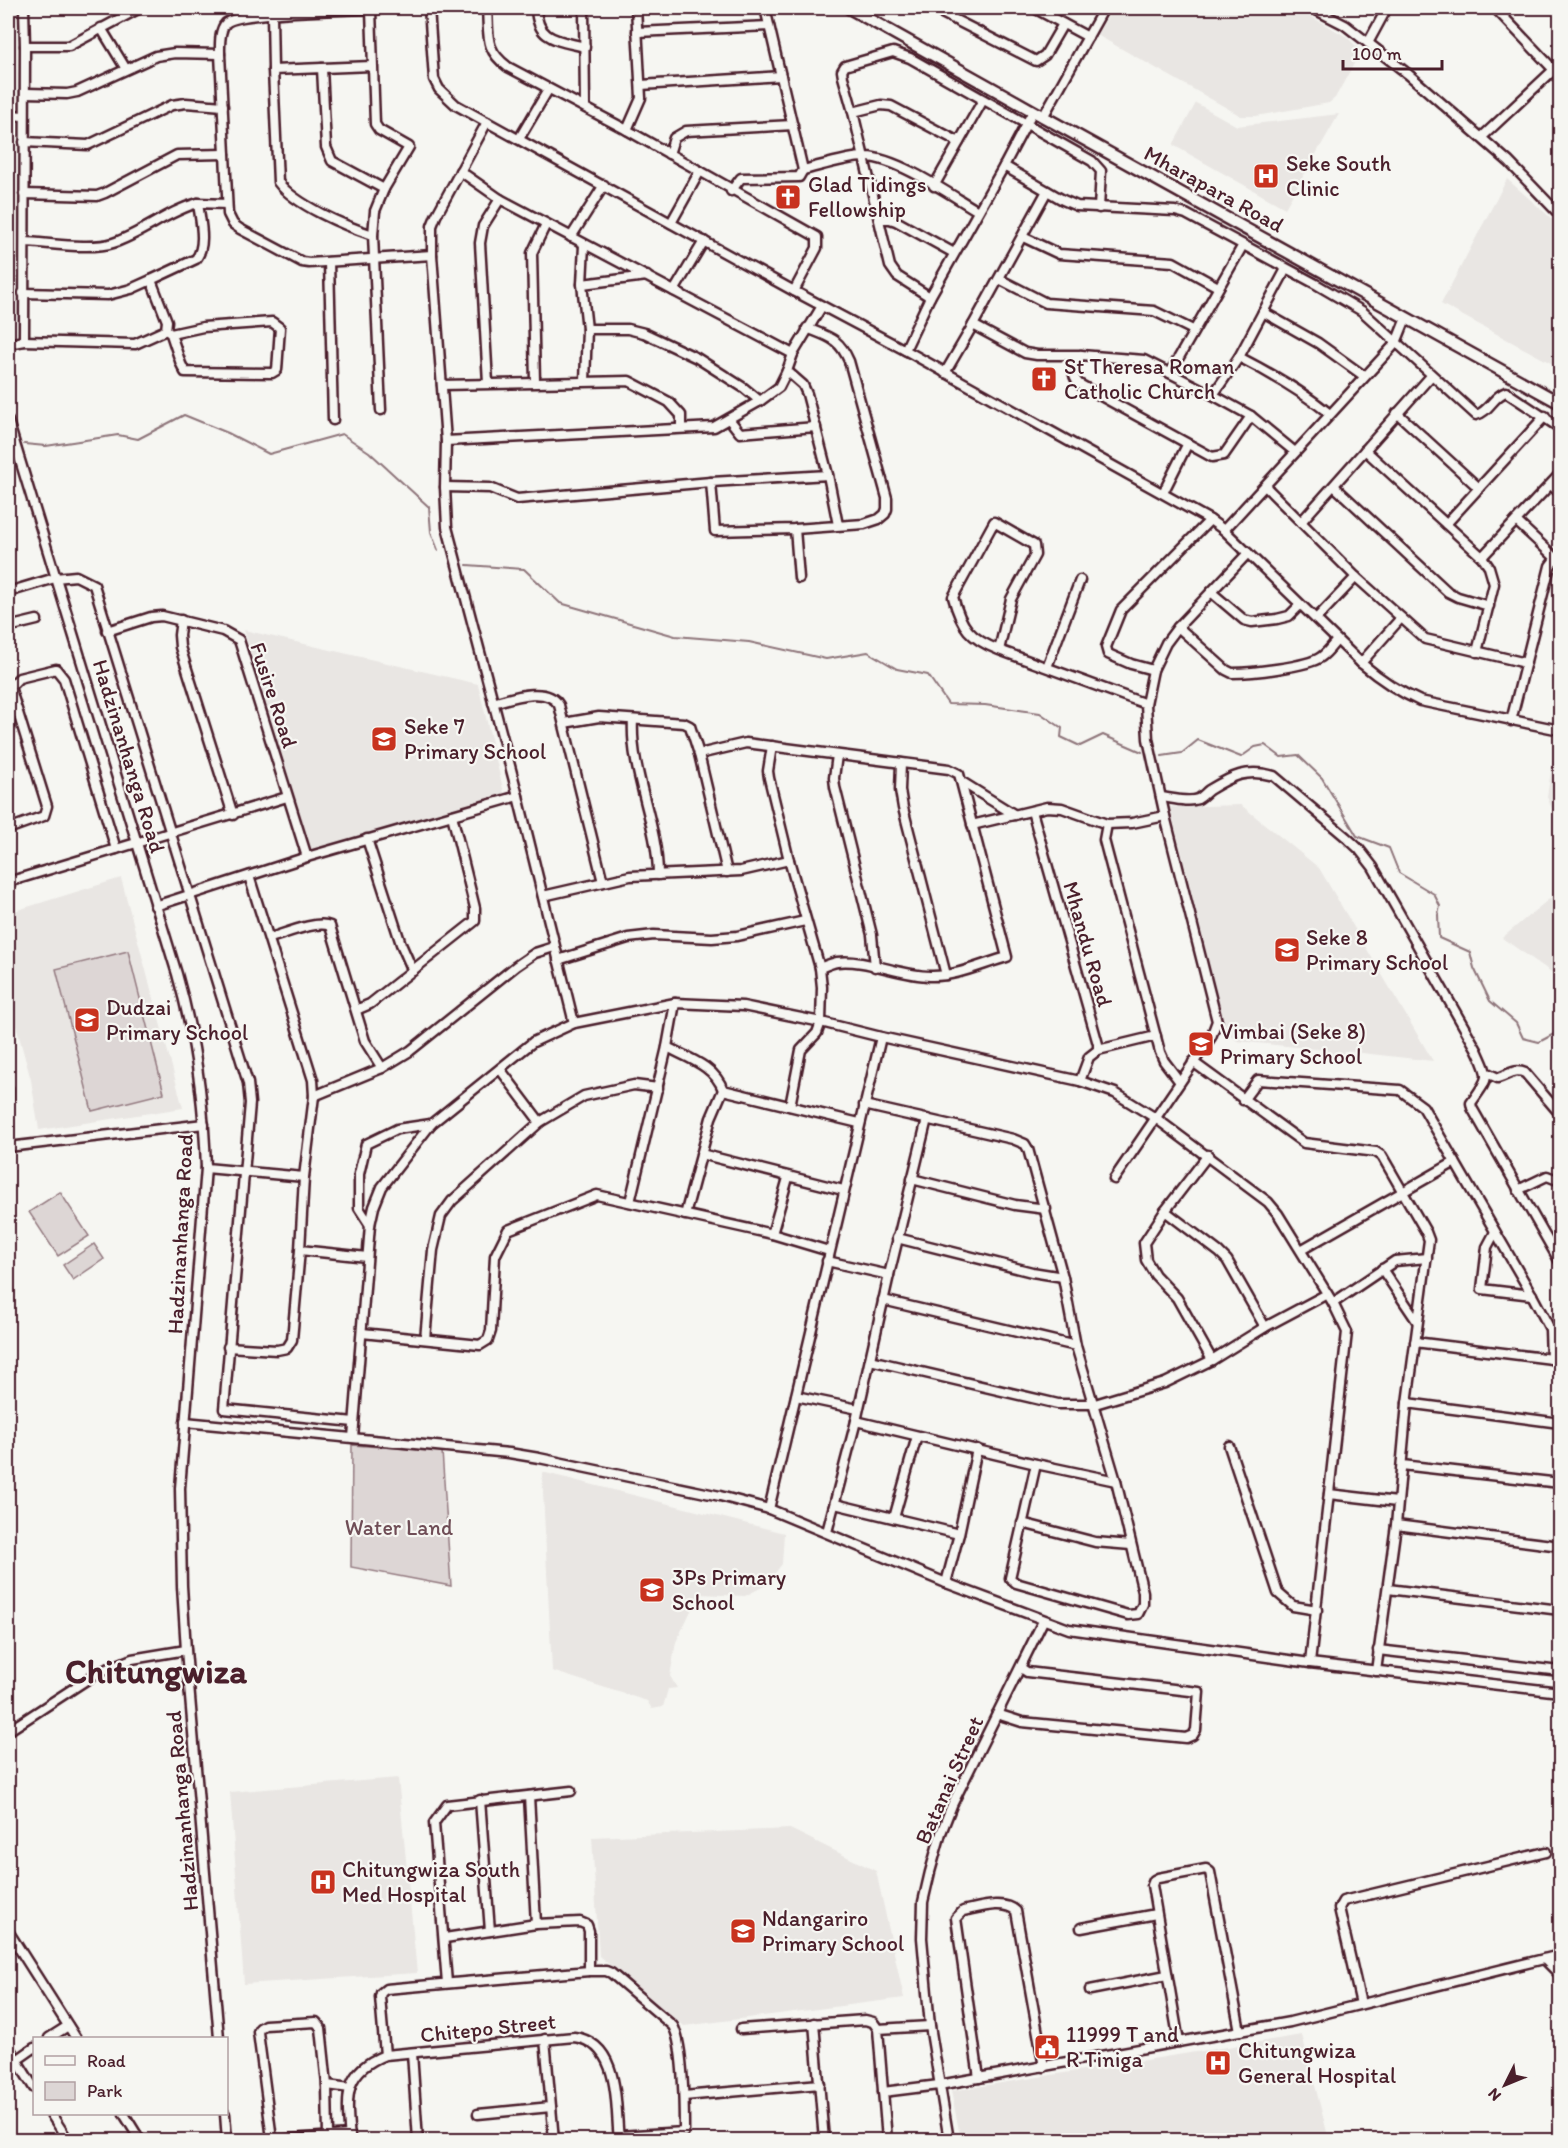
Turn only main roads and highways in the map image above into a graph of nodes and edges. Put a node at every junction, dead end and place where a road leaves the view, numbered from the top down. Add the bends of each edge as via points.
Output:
1 (849, 8) edge
2 (1560, 403) edge

1 - 2 main road, Mharapara Road

